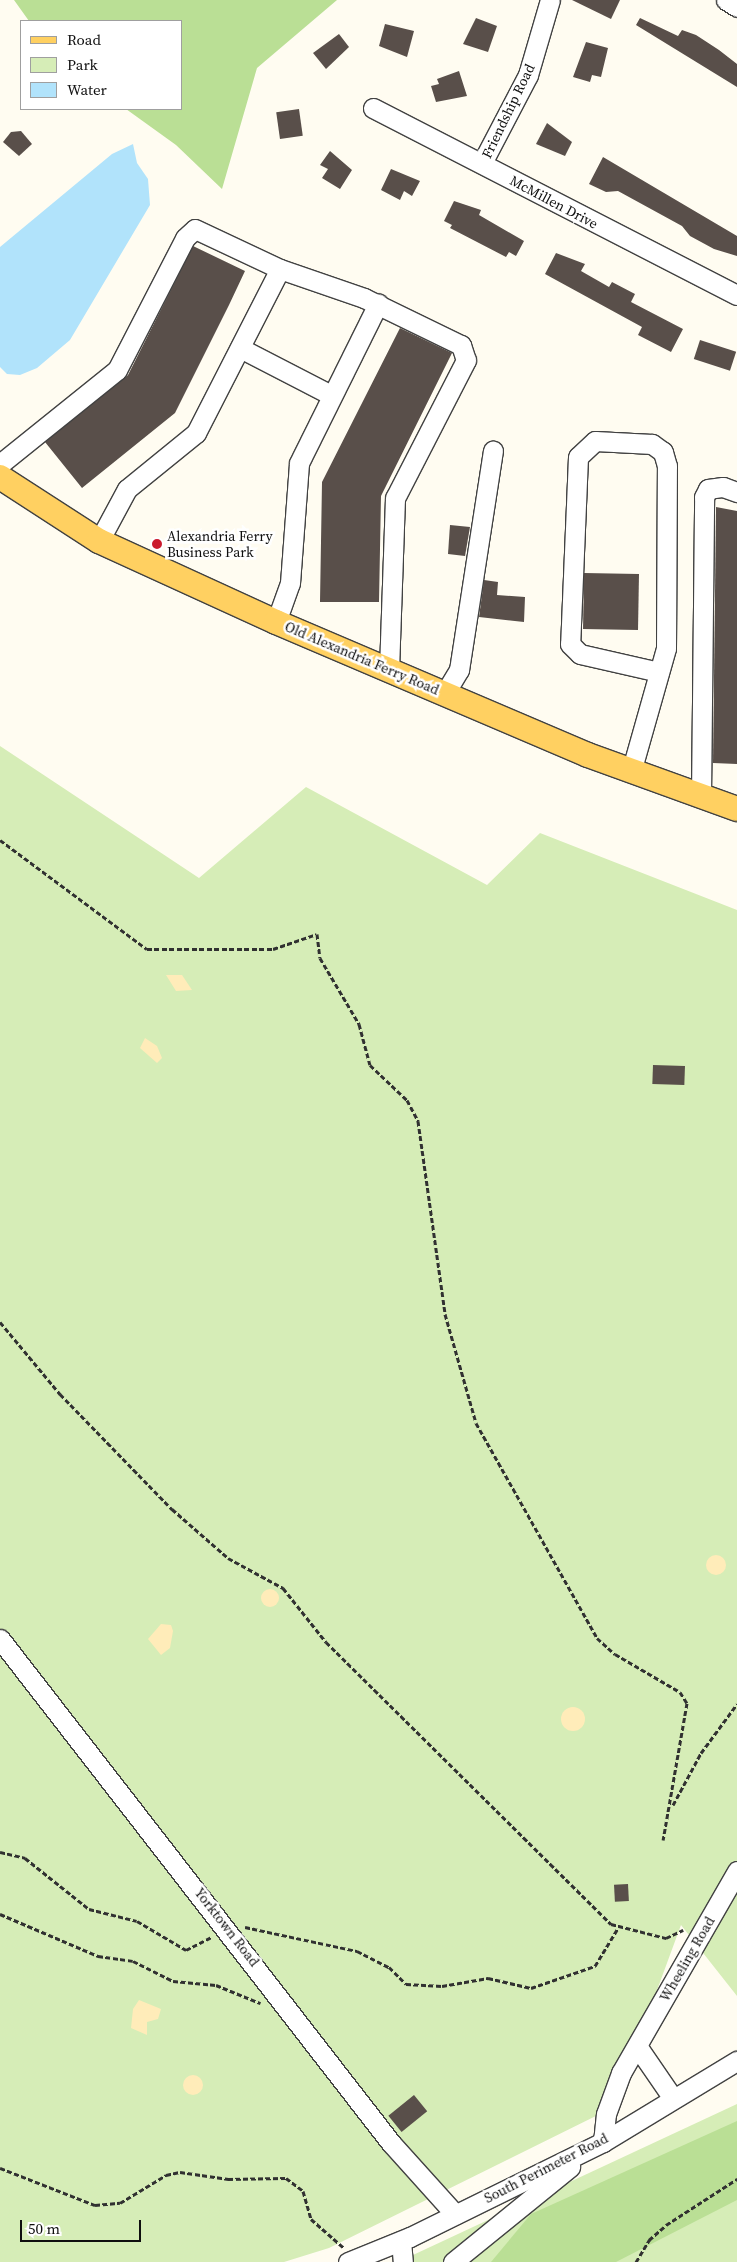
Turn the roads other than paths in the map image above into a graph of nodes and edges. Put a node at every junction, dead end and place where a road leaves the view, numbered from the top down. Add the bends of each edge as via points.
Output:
1 (550, 0) edge
2 (726, 0) edge
3 (737, 7) edge
4 (373, 108) dead end
5 (482, 163) junction
6 (280, 268) junction
7 (737, 295) edge
8 (378, 304) junction
9 (240, 348) junction
10 (331, 395) junction
11 (493, 452) dead end
12 (0, 464) edge
13 (0, 477) edge
14 (737, 492) edge
15 (100, 541) junction
16 (276, 622) junction
17 (388, 670) junction
18 (659, 672) junction
19 (445, 693) junction
20 (631, 772) junction
21 (701, 797) junction
22 (737, 809) edge
23 (0, 1639) edge
24 (737, 1871) edge
25 (637, 2046) junction
26 (737, 2061) edge
27 (672, 2096) junction
28 (598, 2144) junction
29 (455, 2214) junction
30 (401, 2241) junction
31 (347, 2256) edge
32 (403, 2262) edge
33 (453, 2262) edge

1 - 5 street, Friendship Road via 528,75
2 - 3 street
4 - 5 street, McMillen Drive
5 - 7 street, McMillen Drive
6 - 8 street
6 - 9 street
6 - 12 street via 199,230 188,231 117,370
8 - 10 street
8 - 17 street via 461,345 466,354 395,498
9 - 10 street
9 - 15 street via 196,433 127,489
10 - 16 street via 298,463 290,582
11 - 19 street via 458,670
13 - 15 main road, Old Alexandria Ferry Road
14 - 21 street via 723,487 708,489 704,497
15 - 16 main road, Old Alexandria Ferry Road
16 - 17 main road, Old Alexandria Ferry Road
17 - 19 main road, Old Alexandria Ferry Road
18 - 18 street via 666,648 667,466 664,452 652,444 595,441 578,457 570,644 574,650
18 - 20 street
19 - 20 main road, Old Alexandria Ferry Road
20 - 21 main road, Old Alexandria Ferry Road
21 - 22 main road, Old Alexandria Ferry Road
23 - 29 street, Yorktown Road via 230,1929 391,2143
24 - 25 street, Wheeling Road
25 - 27 street
25 - 28 street, Wheeling Road via 606,2114
26 - 27 street, South Perimeter Road
27 - 28 street, South Perimeter Road
28 - 29 street, South Perimeter Road
28 - 33 street
29 - 30 street, South Perimeter Road
30 - 31 street, South Perimeter Road
30 - 32 street

